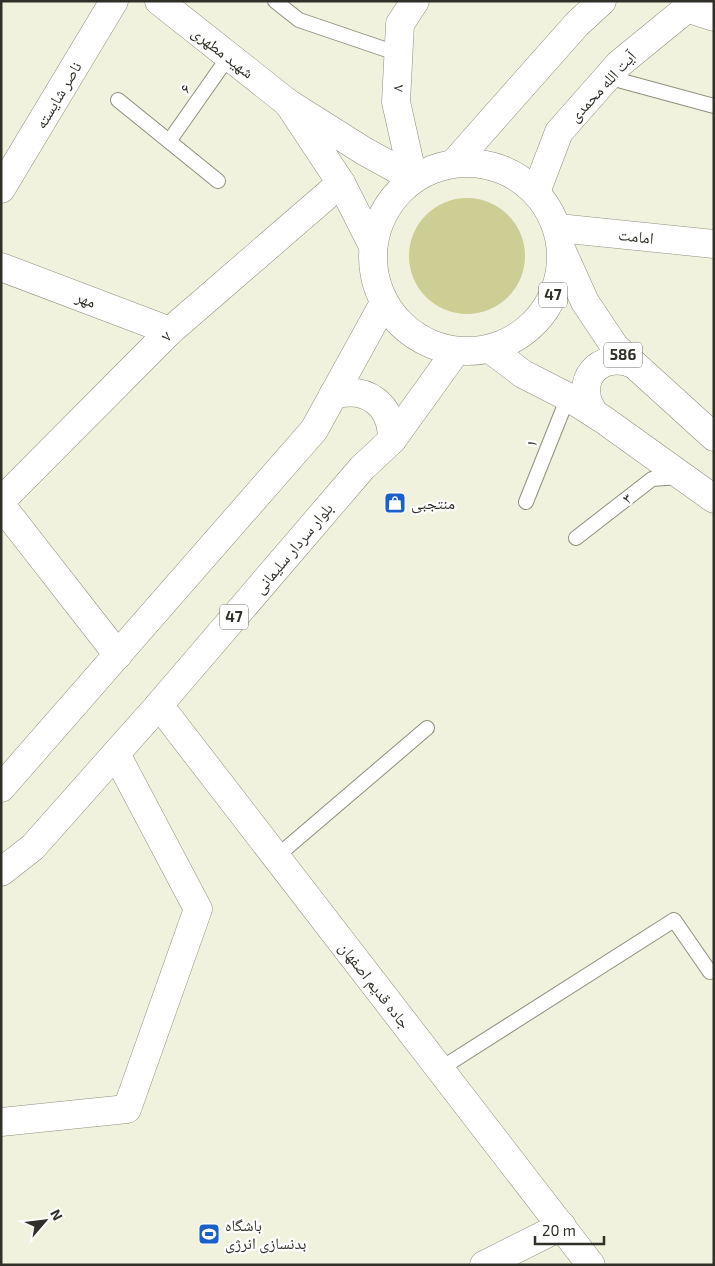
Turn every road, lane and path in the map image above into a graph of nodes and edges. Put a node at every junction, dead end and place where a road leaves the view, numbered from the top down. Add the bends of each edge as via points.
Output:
1 (114, 1) edge
2 (158, 1) edge
3 (275, 1) edge
4 (415, 1) edge
5 (602, 1) edge
6 (691, 5) edge
7 (714, 17) edge
8 (399, 54) junction
9 (229, 56) junction
10 (607, 77) junction
11 (118, 100) dead end
12 (288, 103) junction
13 (714, 106) edge
14 (170, 140) junction
15 (454, 162) junction
16 (413, 178) junction
17 (218, 181) dead end
18 (342, 183) junction
19 (1, 189) edge
20 (536, 192) junction
21 (560, 239) junction
22 (714, 244) edge
23 (373, 246) junction
24 (1, 267) edge
25 (384, 303) junction
26 (170, 331) junction
27 (490, 349) junction
28 (456, 351) junction
29 (634, 364) junction
30 (333, 395) junction
31 (568, 397) junction
32 (594, 413) junction
33 (714, 437) edge
34 (392, 440) junction
35 (685, 477) junction
36 (714, 499) edge
37 (526, 502) dead end
38 (1, 503) edge
39 (576, 538) dead end
40 (118, 655) junction
41 (159, 706) junction
42 (427, 728) dead end
43 (116, 754) junction
44 (1, 788) edge
45 (276, 857) junction
46 (1, 872) edge
47 (710, 972) dead end
48 (440, 1069) junction
49 (1, 1122) edge
50 (562, 1226) junction
51 (484, 1265) edge
52 (591, 1265) edge

1 - 19 main road, ناصر شایسته
2 - 9 main road, شهید مطهری
3 - 8 lane via 299,20
4 - 8 main road, ۸ via 400,24
5 - 15 main road via 577,24
6 - 7 main road
6 - 10 main road, آیت الله محمدی
8 - 16 main road, ۸ via 396,102
9 - 12 main road, شهید مطهری
9 - 14 lane, ۶
10 - 13 lane
10 - 20 main road, آیت الله محمدی via 559,132
11 - 14 lane
12 - 16 main road
12 - 18 main road
14 - 17 lane
15 - 16 main road, 47
15 - 20 main road, 47 via 477,162 498,167 519,177
16 - 23 main road, 47 via 396,193 380,218
18 - 23 main road
18 - 26 main road, ۷
20 - 21 main road, 47 via 549,209
21 - 22 main road, امامت
21 - 27 main road, 47 via 560,277 550,303 534,325 512,341
21 - 29 main road, 586 via 585,302 615,347
23 - 25 main road, 47 via 374,275
24 - 26 main road, مهر
25 - 28 main road, 47 via 403,326 427,343
25 - 30 main road
26 - 38 main road, ۷
27 - 28 main road, 47
27 - 31 main road via 523,374
28 - 34 main road, بلوار سردار سلیمانی / 47
29 - 32 main road via 625,360 605,362 590,374 586,398
29 - 33 main road, 586
30 - 34 main road via 354,392 374,400 388,417
30 - 40 main road via 314,430
31 - 32 main road
31 - 37 lane, ۱
32 - 35 main road
34 - 41 main road, بلوار سردار سلیمانی / 47 via 362,468
35 - 36 main road
35 - 39 lane, ۳ via 652,478
38 - 40 main road via 63,565
40 - 44 main road
41 - 43 main road, بلوار سردار سلیمانی / 47
41 - 45 main road, جاده قدیم اصفهان
42 - 45 lane
43 - 46 main road, بلوار سردار سلیمانی / 47 via 33,847
43 - 49 main road via 198,909 126,1109
45 - 48 main road, جاده قدیم اصفهان
47 - 48 lane via 674,920
48 - 50 main road, جاده قدیم اصفهان
50 - 51 main road
50 - 52 main road, جاده قدیم اصفهان

